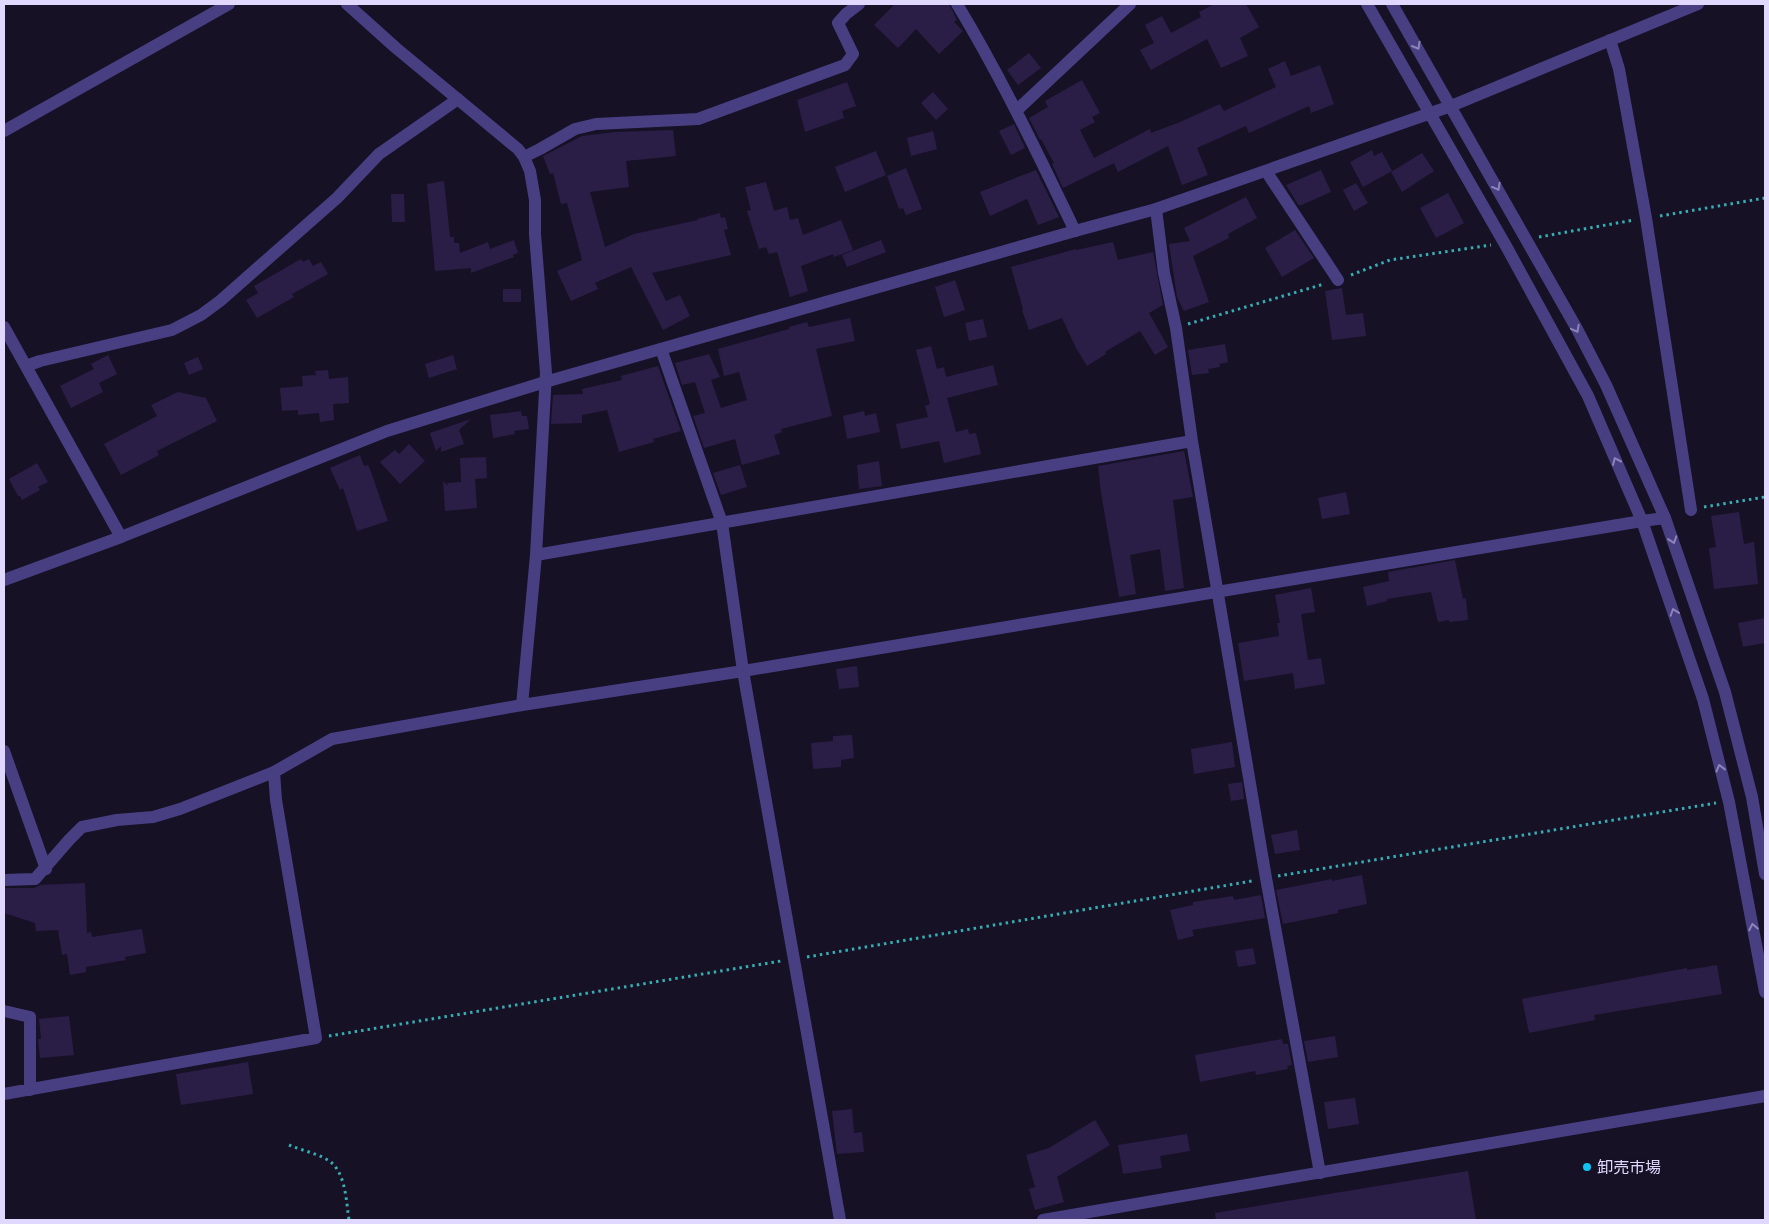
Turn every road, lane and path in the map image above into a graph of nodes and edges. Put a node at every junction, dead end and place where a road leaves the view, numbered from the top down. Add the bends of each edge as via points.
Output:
1 (228, 4) edge
2 (347, 4) edge
3 (859, 4) edge
4 (957, 4) edge
5 (1130, 4) edge
6 (1367, 4) edge
7 (1392, 4) edge
8 (1698, 4) edge
9 (1610, 40) junction
10 (458, 99) junction
11 (1451, 106) junction
12 (1016, 110) junction
13 (1430, 114) junction
14 (4, 131) edge
15 (524, 157) junction
16 (1266, 171) junction
17 (1156, 209) junction
18 (1075, 231) junction
19 (1338, 280) dead end
20 (4, 327) edge
21 (661, 349) junction
22 (26, 366) junction
23 (545, 382) junction
24 (1192, 441) junction
25 (1765, 497) edge
26 (1691, 510) joint
27 (1665, 518) junction
28 (1642, 521) junction
29 (722, 524) junction
30 (121, 537) junction
31 (536, 554) junction
32 (4, 580) edge
33 (1219, 591) junction
34 (743, 671) junction
35 (522, 704) junction
36 (4, 751) edge
37 (274, 772) junction
38 (1722, 802) dead end
39 (46, 869) junction
40 (1765, 874) edge
41 (1266, 878) junction
42 (4, 880) edge
43 (795, 959) junction
44 (1765, 992) edge
45 (4, 1011) edge
46 (316, 1038) junction
47 (30, 1090) junction
48 (4, 1094) edge
49 (1765, 1096) edge
50 (289, 1145) dead end
51 (1320, 1173) junction
52 (349, 1220) edge
53 (840, 1220) edge
54 (1043, 1220) edge

1 - 14 street
2 - 10 street
3 - 15 street via 838,23 853,54 846,65 698,119 596,124 575,129
4 - 12 street
5 - 12 street
6 - 13 street
7 -> 11 street
8 - 9 street
9 - 11 street
9 - 26 street via 1619,69 1646,218
10 - 15 street
10 - 22 street via 379,154 337,198 201,315 167,332
11 - 13 street
11 -> 27 street via 1606,385
12 - 18 street
13 - 16 street
28 -> 13 street via 1588,396
15 - 23 street via 535,200
16 - 17 street
16 - 19 street
17 - 18 street
17 - 24 street
18 - 21 street
20 - 22 street
21 - 23 street
21 - 29 street
22 - 30 street
23 - 30 street via 387,431
23 - 31 street
24 - 29 street
24 - 33 street
25 - 26 path
27 - 28 street
27 -> 40 street via 1725,692 1752,797
28 - 33 street
44 -> 28 street via 1729,802 1703,699
29 - 31 street
29 - 34 street
30 - 32 street
31 - 35 street
33 - 34 street
33 - 41 street
34 - 35 street
34 - 43 street
35 - 37 street via 332,739
36 - 39 street
37 - 39 street via 180,809 82,827
37 - 46 street
38 - 41 path
39 - 42 street via 35,879
41 - 43 path
41 - 51 street
43 - 46 path
43 - 53 street
45 - 47 street via 30,1017
46 - 47 street
47 - 48 street
49 - 51 street
50 - 52 path via 327,1159 336,1168 343,1184
51 - 54 street

